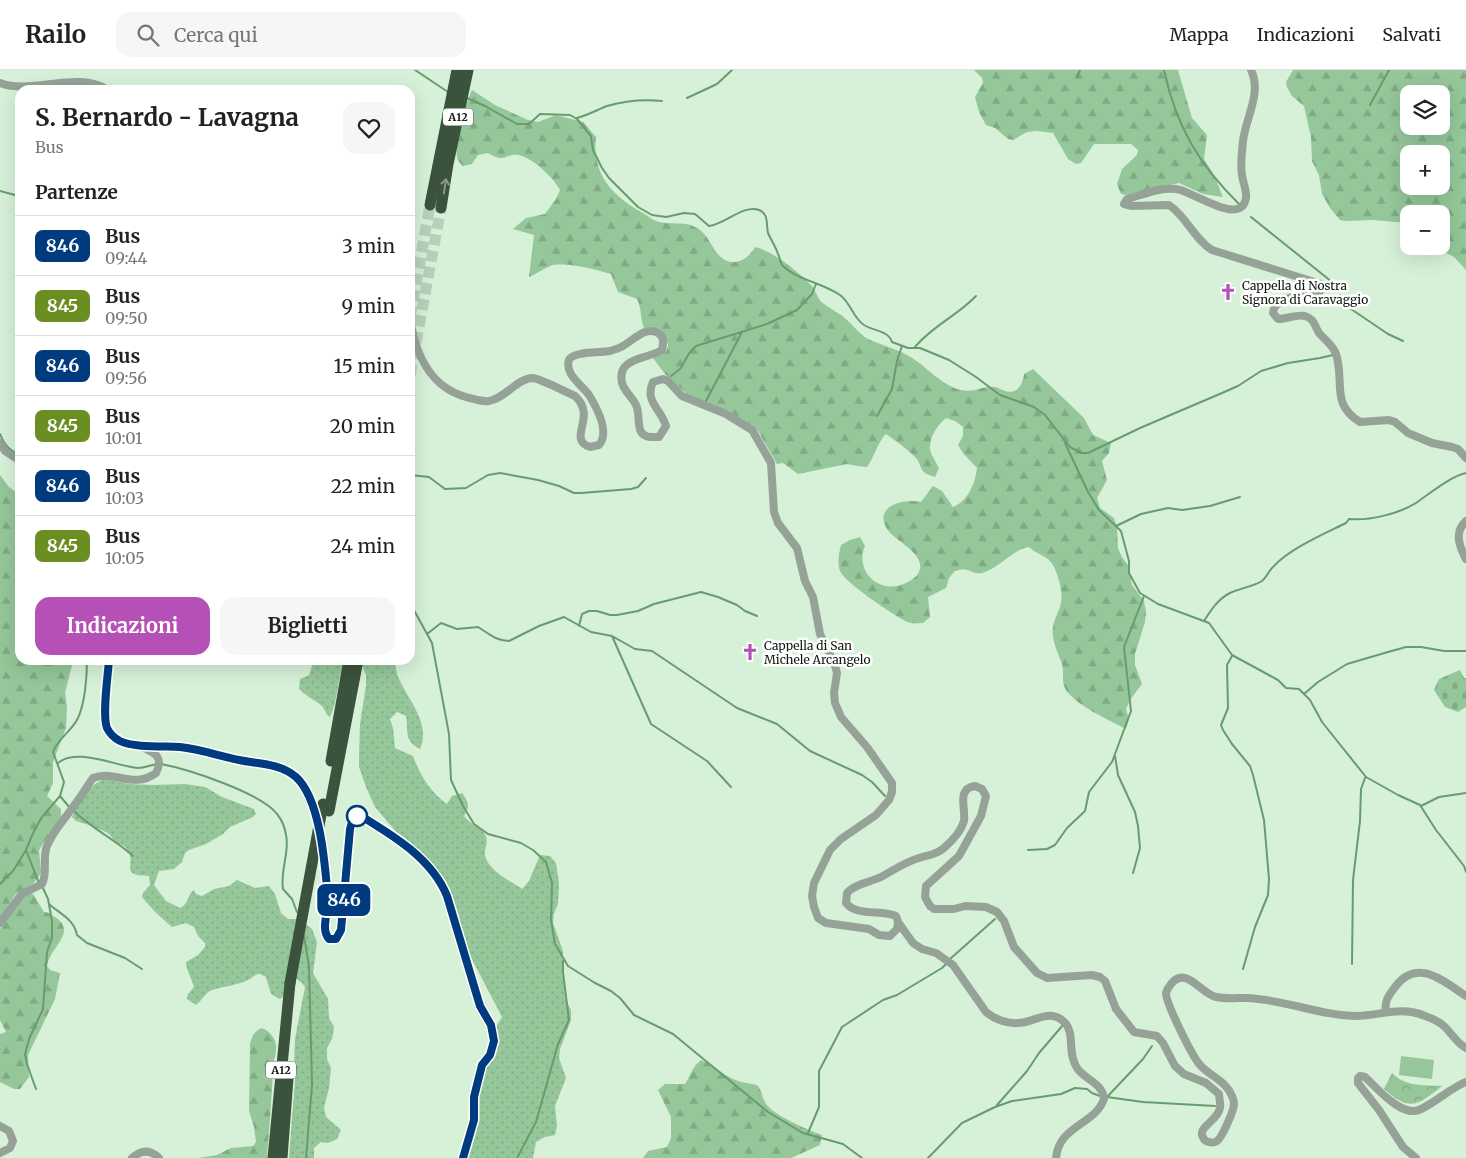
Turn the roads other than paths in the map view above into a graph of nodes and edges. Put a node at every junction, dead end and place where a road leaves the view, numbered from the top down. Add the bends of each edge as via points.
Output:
1 (457, 70) edge
2 (468, 70) edge
3 (1251, 70) edge
4 (0, 83) edge
5 (34, 85) edge
6 (102, 85) edge
7 (15, 86) edge
8 (443, 164) junction
9 (436, 206) tunnel mouth
10 (415, 341) edge
11 (0, 443) edge
12 (15, 458) edge
13 (1466, 458) edge
14 (1466, 521) edge
15 (1466, 559) edge
16 (109, 665) edge
17 (351, 668) edge
18 (136, 745) junction
19 (898, 922) junction
20 (0, 923) edge
21 (293, 984) junction
22 (1466, 996) edge
23 (1386, 1012) junction
24 (1466, 1048) edge
25 (1466, 1082) edge
26 (0, 1126) edge
27 (0, 1153) edge
28 (132, 1158) edge
29 (159, 1158) edge
30 (273, 1158) edge
31 (282, 1158) edge
32 (463, 1158) edge
33 (1056, 1158) edge
34 (1416, 1158) edge

1 - 8 highway, A12
2 - 8 highway, A12
3 - 13 street via 1255,94 1244,132 1241,173 1246,200 1242,205 1237,209 1222,209 1174,188 1127,199 1124,204 1169,205 1212,250 1321,284 1320,291 1277,304 1273,313 1278,319 1298,315 1314,322 1334,350 1340,398 1348,412 1360,422 1396,422 1408,433 1452,447
4 - 7 street
5 - 6 street via 84,81
8 - 9 highway, A12
10 - 19 street via 422,362 444,387 456,394 489,401 533,378 575,396 585,413 579,435 586,446 595,447 604,433 595,407 573,377 568,362 576,354 620,348 650,330 662,336 662,350 630,362 621,375 622,384 636,405 640,431 645,436 658,437 666,426 649,391 653,382 663,379 682,396 726,414 752,430 771,463 774,512 796,548 805,580 814,597 820,634 834,662 837,673 835,704 841,717 867,746 892,783 889,800 876,815 830,850 814,883 814,907 818,918 826,923 869,929 879,935 890,936 897,929
11 - 12 street
14 - 15 street via 1458,535
16 - 18 street via 106,726 121,742
17 - 21 highway, A12, bridge
18 - 20 street via 158,756 160,762 156,773 142,780 93,778 59,823 46,847 42,884 22,894
18 - 32 street via 190,748 266,763 295,776 304,786 322,839 328,901 325,930 326,936 332,940 339,936 341,930 352,820 356,816 389,833 428,865 444,888 494,1041 490,1055 482,1065 474,1097 474,1120
19 - 23 street via 890,913 850,908 846,903 846,893 943,849 960,831 964,820 964,792 970,786 979,786 986,796 981,816 959,856 926,886 926,902 940,910 965,906 986,907 997,912 1014,947 1037,974 1047,978 1092,975 1105,981 1116,1009 1134,1032 1157,1036 1175,1066 1219,1094 1221,1107 1216,1118 1202,1131 1205,1140 1211,1143 1220,1139 1234,1103 1227,1086 1201,1066 1191,1053 1166,995 1173,981 1187,978 1215,997 1257,998 1358,1016
19 - 33 street via 913,943 953,965 991,1017 1020,1024 1047,1015 1067,1025 1071,1034 1072,1060 1078,1070 1100,1088 1104,1099 1099,1110 1063,1138 1057,1147
21 - 30 highway, A12
21 - 31 highway, A12
22 - 23 street via 1431,974 1409,974 1386,1000
23 - 24 street via 1424,1015 1444,1025
25 - 34 street via 1413,1112 1390,1101 1365,1077 1358,1078 1358,1083 1403,1147
26 - 27 street via 9,1131 14,1141 10,1148
28 - 29 street via 141,1151

